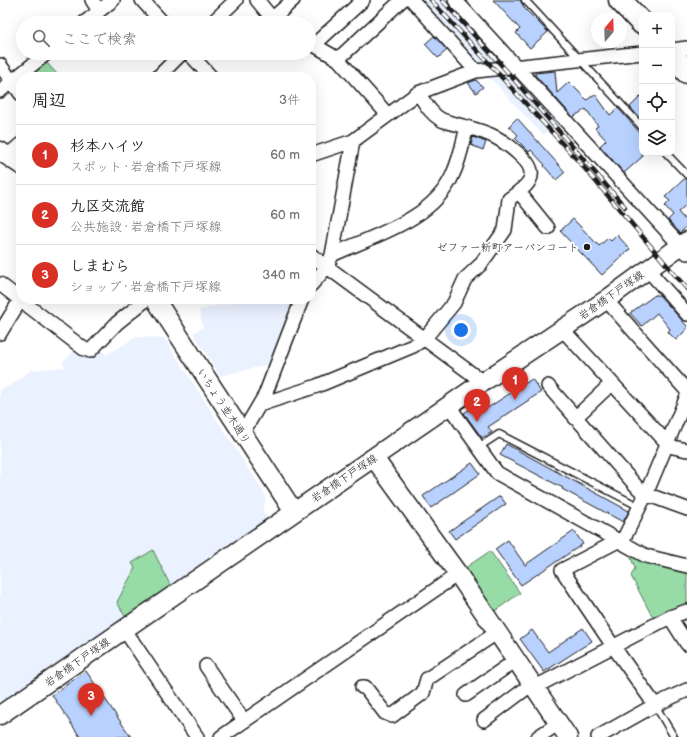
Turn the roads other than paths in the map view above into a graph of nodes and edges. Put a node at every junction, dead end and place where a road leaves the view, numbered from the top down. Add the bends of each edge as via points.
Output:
1 (113, 0) edge
2 (142, 0) edge
3 (236, 0) edge
4 (257, 0) edge
5 (293, 0) edge
6 (362, 0) edge
7 (402, 0) edge
8 (412, 0) edge
9 (455, 0) edge
10 (525, 0) edge
11 (624, 1) edge
12 (95, 6) edge
13 (89, 16) edge
14 (157, 16) edge
15 (219, 16) edge
16 (271, 16) edge
17 (279, 16) edge
18 (639, 19) edge
19 (316, 40) edge
20 (316, 45) edge
21 (687, 48) edge
22 (675, 50) edge
23 (639, 54) edge
24 (675, 58) edge
25 (338, 59) junction
26 (38, 60) edge
27 (175, 60) edge
28 (195, 60) edge
29 (580, 60) junction
30 (0, 65) edge
31 (516, 67) junction
32 (476, 71) junction
33 (23, 72) edge
34 (163, 72) edge
35 (206, 72) edge
36 (687, 72) edge
37 (16, 78) edge
38 (12, 81) junction
39 (16, 87) edge
40 (0, 91) edge
41 (418, 93) junction
42 (388, 115) junction
43 (639, 124) edge
44 (467, 127) junction
45 (353, 141) junction
46 (316, 153) edge
47 (669, 156) edge
48 (687, 175) edge
49 (520, 192) junction
50 (548, 228) dead end
51 (685, 247) edge
52 (316, 257) edge
53 (329, 261) junction
54 (648, 270) junction
55 (316, 278) edge
56 (0, 284) edge
57 (16, 296) edge
58 (606, 300) junction
59 (18, 304) edge
60 (26, 304) edge
61 (141, 304) edge
62 (158, 304) edge
63 (300, 304) edge
64 (687, 314) edge
65 (562, 329) junction
66 (0, 333) edge
67 (425, 338) junction
68 (482, 382) junction
69 (612, 384) junction
70 (548, 386) dead end
71 (687, 391) edge
72 (687, 396) edge
73 (260, 405) junction
74 (449, 406) junction
75 (575, 418) junction
76 (242, 434) junction
77 (668, 444) junction
78 (479, 447) junction
79 (687, 450) edge
80 (374, 458) junction
81 (646, 494) junction
82 (640, 507) junction
83 (687, 509) edge
84 (294, 512) junction
85 (620, 541) junction
86 (687, 566) edge
87 (458, 574) junction
88 (687, 611) edge
89 (670, 617) junction
90 (124, 629) junction
91 (498, 632) junction
92 (687, 644) edge
93 (613, 646) junction
94 (516, 660) junction
95 (206, 666) dead end
96 (534, 686) junction
97 (362, 687) dead end
98 (687, 690) edge
99 (466, 695) dead end
100 (655, 705) junction
101 (0, 715) edge
102 (484, 720) dead end
103 (244, 721) junction
104 (564, 730) edge
105 (197, 737) edge
106 (221, 737) edge
107 (538, 737) edge
108 (598, 737) edge
109 (674, 737) edge

1 - 12 street
2 - 14 street
3 - 15 street
4 - 16 street
5 - 17 street
6 - 19 street
7 - 25 street
8 - 32 street
9 - 31 street
10 - 29 lane
11 - 18 highway
12 - 13 street
20 - 25 street
21 - 22 street
23 - 29 street
24 - 36 highway
25 - 42 street
26 - 33 street
27 - 34 street
28 - 35 street
29 - 31 street
29 - 43 lane
30 - 38 street
31 - 32 street
31 - 51 street
32 - 41 street
37 - 38 street
38 - 39 street
38 - 40 street
41 - 42 street
41 - 44 street via 431,112 441,119
42 - 45 street
44 - 49 street via 495,136 507,143 530,165 532,176
44 - 53 street via 453,175 429,207 392,230
45 - 46 street
45 - 53 street
47 - 48 lane
49 - 50 street
49 - 67 street via 509,199 506,230 480,265 465,279 454,304
51 - 54 street, 岩倉橋下戸塚線
52 - 53 street
53 - 55 street
53 - 67 street
54 - 58 street, 岩倉橋下戸塚線
54 - 64 street
56 - 57 street
58 - 65 street, 岩倉橋下戸塚線
58 - 71 street
59 - 66 street
60 - 61 street via 90,351 117,323
62 - 76 street, いちょう並木通り
63 - 73 street
65 - 68 street, 岩倉橋下戸塚線
65 - 69 street
67 - 68 street
67 - 73 street via 413,346 318,386
68 - 74 street, 岩倉橋下戸塚線
69 - 75 street
69 - 77 street
70 - 75 street
72 - 77 street
73 - 76 street
74 - 78 street
74 - 80 street, 岩倉橋下戸塚線
75 - 81 street
76 - 84 street, いちょう並木通り
77 - 79 street
77 - 81 street
78 - 82 lane via 499,434
78 - 85 street via 497,473
80 - 84 street, 岩倉橋下戸塚線
80 - 87 street
81 - 82 street
81 - 83 street
82 - 85 street
84 - 90 street, 岩倉橋下戸塚線
85 - 86 street via 646,556
85 - 93 street via 562,570
87 - 91 street
87 - 103 street
88 - 89 street
89 - 92 street
89 - 93 street
90 - 101 street, 岩倉橋下戸塚線
90 - 105 street
91 - 94 street
91 - 97 street via 427,679 423,693 392,716 384,713 365,687
93 - 96 street
93 - 100 street
94 - 96 street
94 - 99 street
95 - 103 street
96 - 102 street
96 - 104 street
98 - 100 street
100 - 108 street
100 - 109 lane
103 - 106 street
104 - 107 street

